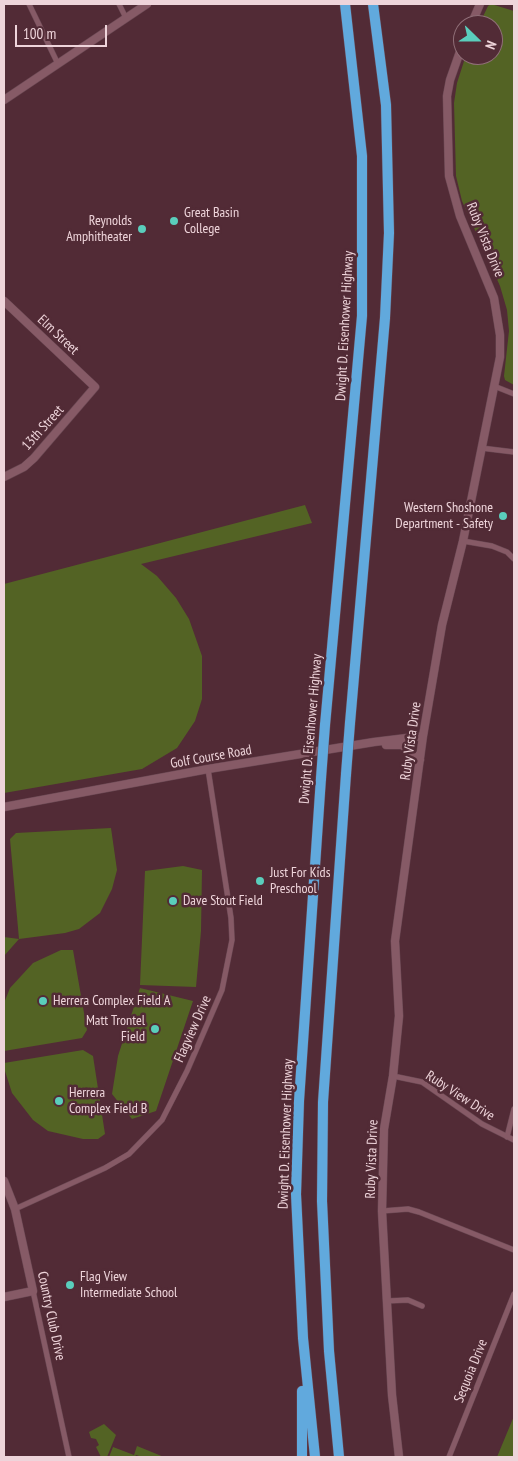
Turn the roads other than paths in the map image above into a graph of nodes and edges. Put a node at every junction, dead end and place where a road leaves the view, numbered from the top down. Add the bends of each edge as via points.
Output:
1 (28, 4) edge
2 (119, 4) edge
3 (147, 4) edge
4 (346, 4) edge
5 (373, 4) edge
6 (126, 18) junction
7 (58, 64) junction
8 (455, 65) edge
9 (4, 100) edge
10 (4, 301) edge
11 (494, 386) junction
12 (95, 387) joint
13 (514, 394) edge
14 (481, 448) junction
15 (514, 452) edge
16 (4, 477) edge
17 (463, 540) junction
18 (514, 559) edge
19 (424, 736) junction
20 (357, 744) junction
21 (420, 760) junction
22 (208, 770) junction
23 (4, 807) edge
24 (393, 1076) junction
25 (514, 1109) edge
26 (507, 1137) junction
27 (514, 1140) edge
28 (4, 1181) edge
29 (14, 1209) junction
30 (382, 1211) junction
31 (514, 1250) edge
32 (33, 1291) junction
33 (514, 1294) edge
34 (4, 1297) edge
35 (385, 1301) junction
36 (422, 1306) dead end
37 (302, 1338) junction
38 (69, 1457) edge
39 (302, 1457) edge
40 (314, 1457) edge
41 (339, 1457) edge
42 (399, 1457) edge
43 (450, 1457) edge

1 - 7 street
2 - 6 street
3 - 6 street
4 - 37 highway, Dwight D. Eisenhower Highway, bridge via 362,156 362,316 307,962 297,1175
5 - 41 highway, bridge via 386,104 389,233 323,1102 322,1201 329,1351
6 - 7 street
7 - 9 street
8 - 11 street, Ruby Vista Drive via 447,96 450,176 460,216 490,285 498,314 500,357
10 - 12 street, Elm Street
11 - 13 street
11 - 14 street, Ruby Vista Drive
12 - 16 street, 13th Street via 34,458
14 - 15 street
14 - 17 street, Ruby Vista Drive
17 - 18 street via 492,546
17 - 19 street, Ruby Vista Drive via 442,625
19 - 20 street, Golf Course Road
19 - 21 street, Ruby Vista Drive
20 - 21 street via 402,745
20 - 22 street, Golf Course Road
21 - 24 street, Ruby Vista Drive via 395,941 399,1016
22 - 23 street, Golf Course Road
22 - 29 street, Flagview Drive via 232,940 222,990 187,1071 162,1120 129,1154
24 - 26 street, Ruby View Drive via 422,1082 482,1124
24 - 30 street, Ruby Vista Drive via 384,1130
25 - 26 street
26 - 27 street, Ruby View Drive
28 - 29 street, Country Club Drive
29 - 32 street, Country Club Drive
30 - 31 street via 408,1209 419,1212
30 - 35 street, Ruby Vista Drive
32 - 34 street
32 - 38 street, Country Club Drive
33 - 43 street, Sequoia Drive
35 - 36 street via 408,1300
35 - 42 street, Ruby Vista Drive
37 - 39 highway
37 - 40 highway, Dwight D. Eisenhower Highway

